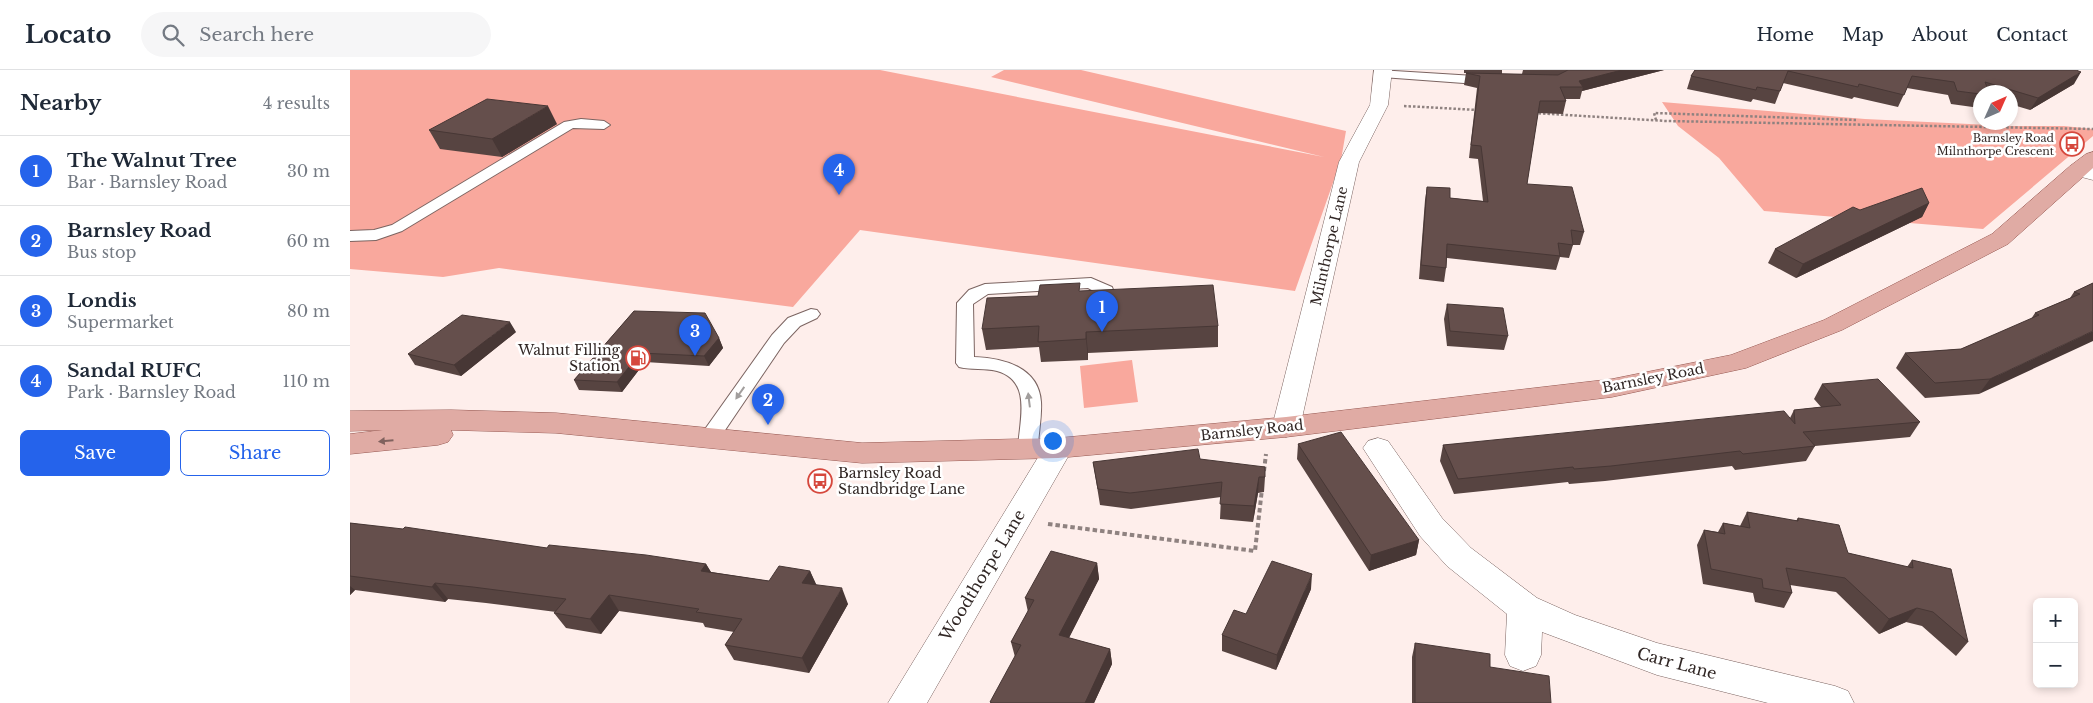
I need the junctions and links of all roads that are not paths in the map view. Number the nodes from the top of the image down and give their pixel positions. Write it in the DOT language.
graph roads {
  1 [pos="1383,72"];
  2 [pos="1500,81"];
  3 [pos="604,125"];
  4 [pos="2088,167"];
  5 [pos="350,236"];
  6 [pos="1108,297"];
  7 [pos="811,314"];
  8 [pos="350,421"];
  9 [pos="556,423"];
  10 [pos="1277,428"];
  11 [pos="710,437"];
  12 [pos="350,444"];
  13 [pos="1042,448"];
  14 [pos="1378,448"];
  15 [pos="1524,608"];
  16 [pos="1523,655"];
  17 [pos="907,703"];
  18 [pos="1835,703"];
  1 -- 2 [label="lane"];
  1 -- 10 [label="street, Milnthorpe Lane"];
  3 -- 5 [label="lane"];
  4 -- 10 [label="main road, Barnsley Road"];
  13 -- 6 [label="lane, one-way"];
  7 -- 11 [label="lane, one-way"];
  8 -- 9 [label="main road, Barnsley Road"];
  9 -- 11 [label="main road, Barnsley Road"];
  9 -- 12 [label="main road, one-way"];
  10 -- 13 [label="main road, Barnsley Road"];
  11 -- 13 [label="main road, Barnsley Road"];
  13 -- 17 [label="street, Woodthorpe Lane"];
  14 -- 15 [label="street, Carr Lane"];
  15 -- 16 [label="street"];
  15 -- 18 [label="street, Carr Lane"];
}
